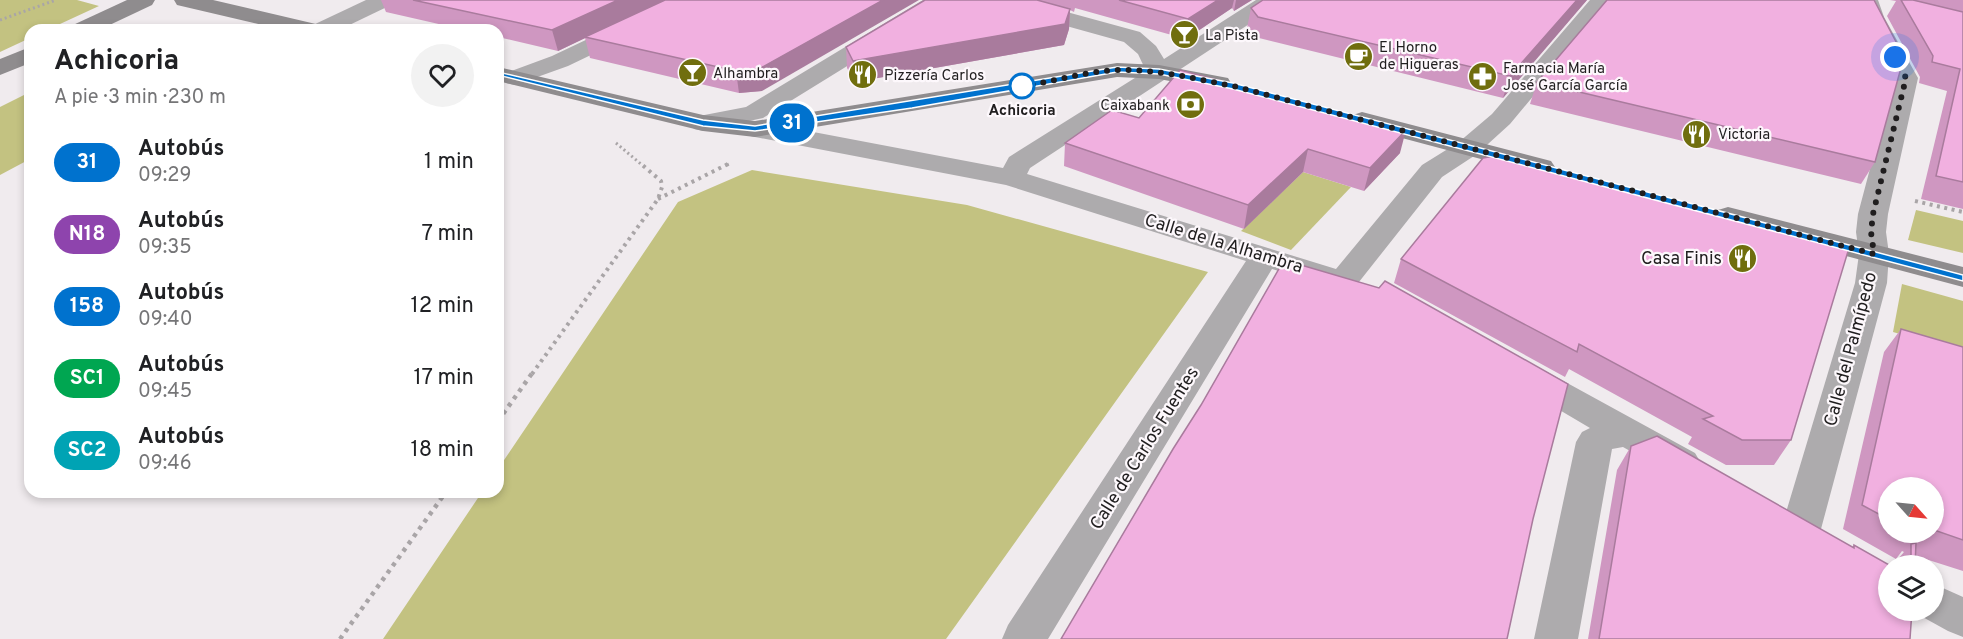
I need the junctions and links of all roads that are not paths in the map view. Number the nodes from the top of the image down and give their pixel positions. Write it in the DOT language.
graph roads {
  1 [pos="144,0"];
  2 [pos="185,0"];
  3 [pos="383,0"];
  4 [pos="687,0"];
  5 [pos="938,0"];
  6 [pos="999,0"];
  7 [pos="1270,0"];
  8 [pos="1602,0"];
  9 [pos="1870,3"];
  10 [pos="94,24"];
  11 [pos="287,24"];
  12 [pos="333,24"];
  13 [pos="24,57"];
  14 [pos="0,68"];
  15 [pos="1159,72"];
  16 [pos="506,76"];
  17 [pos="1239,88"];
  18 [pos="1338,114"];
  19 [pos="703,123"];
  20 [pos="755,129"];
  21 [pos="1468,147"];
  22 [pos="1570,175"];
  23 [pos="1011,178"];
  24 [pos="1705,210"];
  25 [pos="1874,254"];
  26 [pos="1264,257"];
  27 [pos="1963,277"];
  28 [pos="1505,363"];
  29 [pos="1628,433"];
  30 [pos="1709,478"];
  31 [pos="1770,512"];
  32 [pos="1801,529"];
  33 [pos="1830,545"];
  34 [pos="1944,608"];
  35 [pos="1963,618"];
  36 [pos="1024,639"];
  37 [pos="1556,639"];
  1 -- 10 [label="main road"];
  2 -- 11 [label="main road"];
  3 -- 12 [label="street"];
  4 -- 16 [label="street"];
  5 -- 19 [label="street"];
  6 -- 15 [label="street"];
  7 -- 15 [label="street"];
  8 -- 21 [label="street"];
  9 -- 25 [label="street, Calle del Palmípedo"];
  13 -- 14 [label="main road"];
  15 -- 17 [label="main road"];
  15 -- 20 [label="main road"];
  15 -- 23 [label="street"];
  16 -- 19 [label="main road, Calle de la Alhambra"];
  18 -- 21 [label="main road"];
  19 -- 20 [label="main road, Calle de la Alhambra"];
  20 -- 23 [label="street, Calle de la Alhambra"];
  21 -- 22 [label="main road"];
  21 -- 26 [label="street, Calle de la Alhambra"];
  23 -- 26 [label="street, Calle de la Alhambra"];
  24 -- 25 [label="main road"];
  25 -- 27 [label="main road"];
  25 -- 32 [label="street, Calle del Palmípedo"];
  26 -- 36 [label="street, Calle de Carlos Fuentes"];
  28 -- 29 [label="street"];
  29 -- 30 [label="street"];
  29 -- 37 [label="street"];
  31 -- 32 [label="street"];
  32 -- 33 [label="street"];
  34 -- 35 [label="street"];
}
